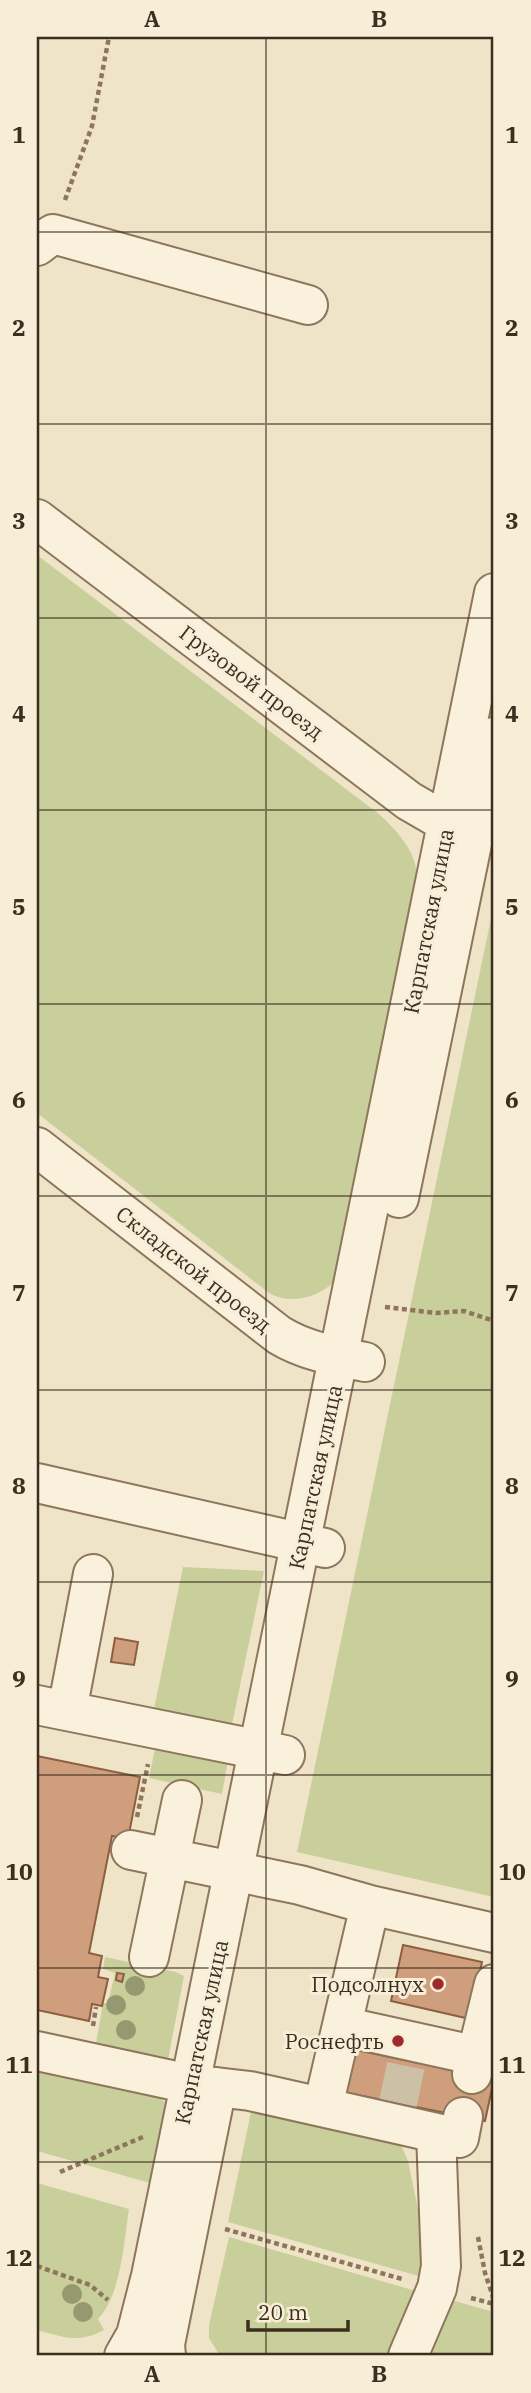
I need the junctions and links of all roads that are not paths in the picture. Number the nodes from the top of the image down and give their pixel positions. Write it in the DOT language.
graph roads {
  1 [pos="45,240"];
  2 [pos="308,305"];
  3 [pos="37,519"];
  4 [pos="494,593"];
  5 [pos="494,737"];
  6 [pos="461,826"];
  7 [pos="37,1147"];
  8 [pos="352,1360"];
  9 [pos="37,1483"];
  10 [pos="314,1546"];
  11 [pos="93,1574"];
  12 [pos="52,1708"];
  13 [pos="272,1753"];
  14 [pos="182,1800"];
  15 [pos="131,1850"];
  16 [pos="170,1858"];
  17 [pos="247,1874"];
  18 [pos="370,1906"];
  19 [pos="494,1933"];
  20 [pos="149,1957"];
  21 [pos="494,1984"];
  22 [pos="342,2026"];
  23 [pos="37,2051"];
  24 [pos="204,2086"];
  25 [pos="323,2107"];
  26 [pos="124,2356"];
  27 [pos="166,2356"];
  28 [pos="408,2356"];
  1 -- 2 [label="street"];
  3 -- 6 [label="street, Грузовой проезд"];
  4 -- 6 [label="street, Карпатская улица"];
  5 -- 6 [label="street, Карпатская улица"];
  6 -- 8 [label="street, Карпатская улица"];
  6 -- 8 [label="street, Карпатская улица"];
  7 -- 8 [label="street, Складской проезд"];
  8 -- 10 [label="street, Карпатская улица"];
  9 -- 10 [label="street"];
  10 -- 13 [label="street, Карпатская улица"];
  11 -- 12 [label="street"];
  12 -- 13 [label="street"];
  13 -- 17 [label="street, Карпатская улица"];
  14 -- 16 [label="street"];
  15 -- 16 [label="street"];
  16 -- 17 [label="street"];
  16 -- 20 [label="street"];
  17 -- 18 [label="street"];
  17 -- 24 [label="street, Карпатская улица"];
  18 -- 19 [label="street"];
  18 -- 22 [label="street"];
  21 -- 22 [label="street"];
  22 -- 25 [label="street"];
  23 -- 24 [label="street"];
  24 -- 25 [label="street"];
  24 -- 26 [label="street, Карпатская улица"];
  24 -- 27 [label="street, Карпатская улица"];
  25 -- 28 [label="street"];
}
